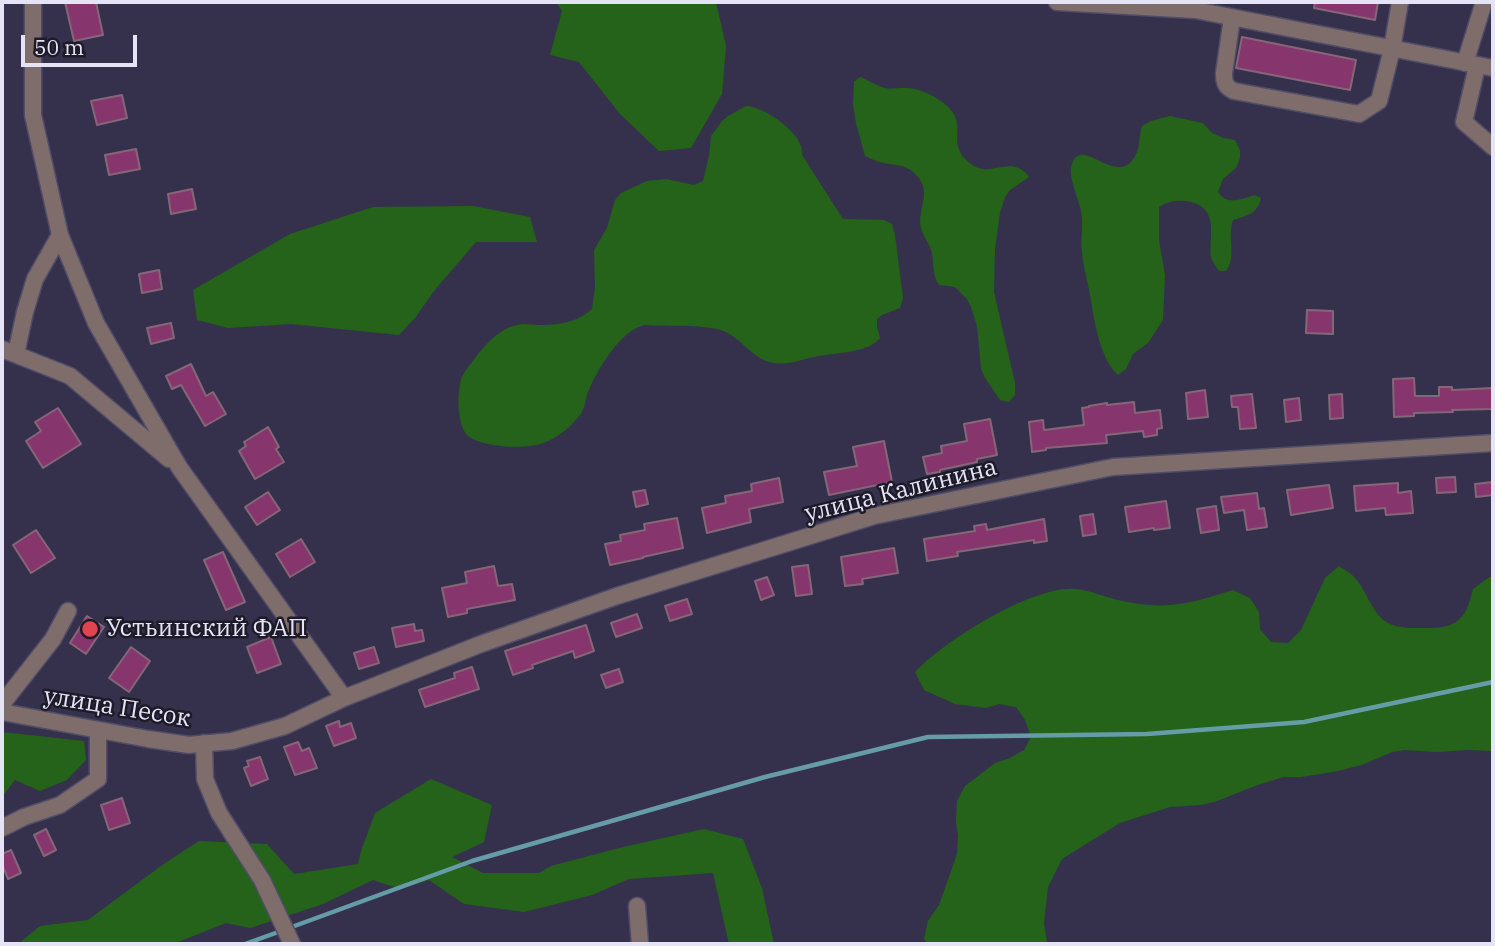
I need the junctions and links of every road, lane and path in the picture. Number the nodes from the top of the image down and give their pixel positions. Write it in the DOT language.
graph roads {
  1 [pos="33,2"];
  2 [pos="1057,2"];
  3 [pos="1400,2"];
  4 [pos="1484,2"];
  5 [pos="1232,18"];
  6 [pos="1392,49"];
  7 [pos="1471,64"];
  8 [pos="1493,68"];
  9 [pos="1493,146"];
  10 [pos="60,235"];
  11 [pos="9,352"];
  12 [pos="1493,443"];
  13 [pos="179,467"];
  14 [pos="68,611"];
  15 [pos="344,698"];
  16 [pos="2,704"];
  17 [pos="2,712"];
  18 [pos="98,731"];
  19 [pos="205,744"];
  20 [pos="2,828"];
  21 [pos="637,906"];
  22 [pos="292,944"];
  23 [pos="640,944"];
  1 -- 10 [label="street"];
  2 -- 5 [label="street"];
  3 -- 6 [label="street"];
  4 -- 7 [label="street"];
  5 -- 6 [label="street"];
  5 -- 6 [label="street"];
  6 -- 7 [label="street"];
  7 -- 8 [label="street"];
  7 -- 9 [label="street"];
  10 -- 11 [label="street"];
  10 -- 13 [label="street"];
  11 -- 13 [label="street"];
  12 -- 15 [label="street, улица Калинина"];
  13 -- 15 [label="street"];
  14 -- 16 [label="street"];
  15 -- 19 [label="street, улица Песок"];
  17 -- 18 [label="street, улица Песок"];
  18 -- 19 [label="street, улица Песок"];
  18 -- 20 [label="street"];
  19 -- 22 [label="street"];
  21 -- 23 [label="street"];
}
